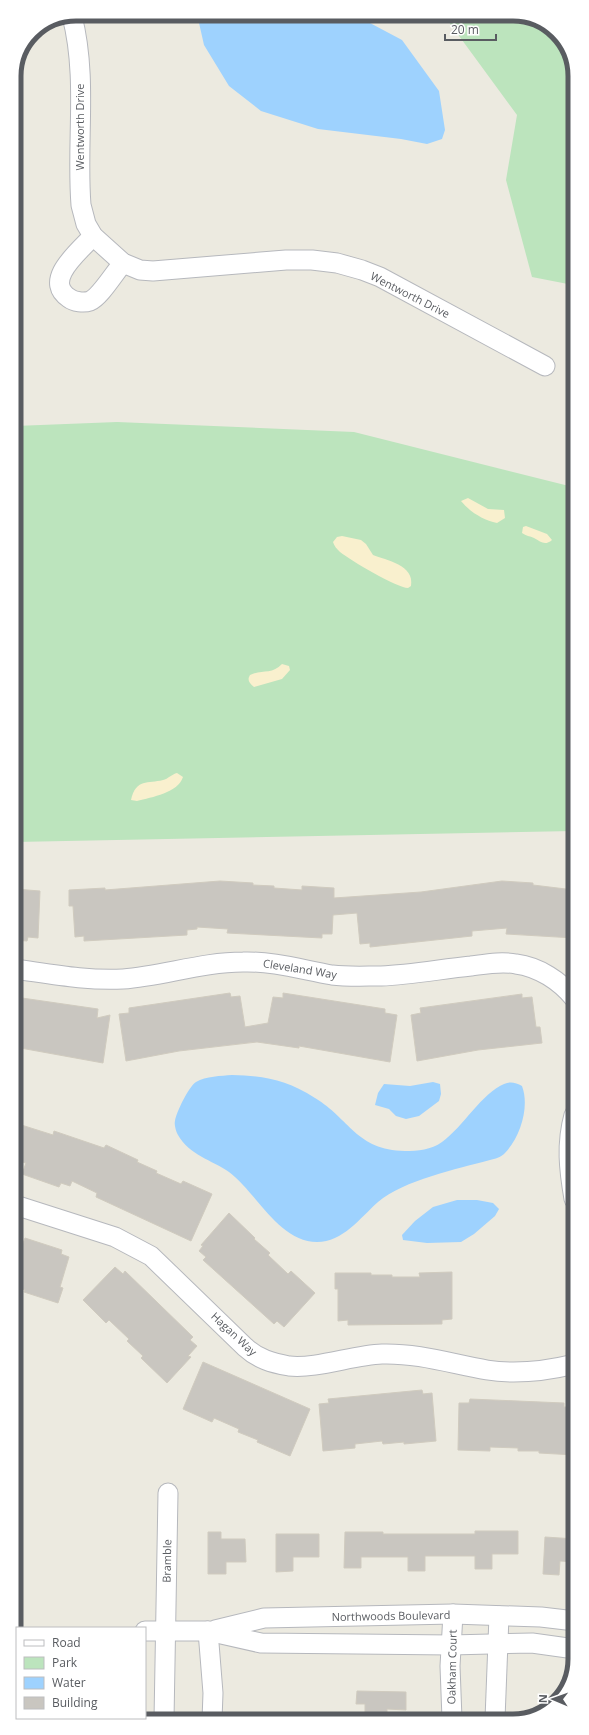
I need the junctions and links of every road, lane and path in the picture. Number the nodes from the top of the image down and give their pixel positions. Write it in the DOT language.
graph roads {
  1 [pos="73,21"];
  2 [pos="93,236"];
  3 [pos="122,263"];
  4 [pos="545,366"];
  5 [pos="21,970"];
  6 [pos="568,990"];
  7 [pos="21,1207"];
  8 [pos="566,1366"];
  9 [pos="168,1493"];
  10 [pos="453,1614"];
  11 [pos="499,1616"];
  12 [pos="568,1620"];
  13 [pos="146,1630"];
  14 [pos="165,1630"];
  15 [pos="208,1631"];
  16 [pos="497,1643"];
  17 [pos="451,1645"];
  18 [pos="568,1648"];
  19 [pos="164,1714"];
  20 [pos="212,1714"];
  21 [pos="452,1714"];
  22 [pos="495,1714"];
  1 -- 2 [label="street, Wentworth Drive"];
  2 -- 3 [label="street, Wentworth Drive"];
  2 -- 3 [label="street"];
  3 -- 4 [label="street, Wentworth Drive"];
  5 -- 6 [label="street, Cleveland Way"];
  7 -- 8 [label="street, Hagan Way"];
  9 -- 14 [label="street, Bramble"];
  10 -- 11 [label="street, Northwoods Boulevard"];
  10 -- 15 [label="street, Northwoods Boulevard"];
  10 -- 17 [label="street, Oakham Court"];
  11 -- 12 [label="street, Northwoods Boulevard"];
  11 -- 16 [label="street"];
  13 -- 14 [label="street, Northwoods Boulevard"];
  14 -- 15 [label="street, Northwoods Boulevard"];
  14 -- 19 [label="street, Bramble"];
  15 -- 17 [label="street, Northwoods Boulevard"];
  15 -- 20 [label="street"];
  16 -- 17 [label="street, Northwoods Boulevard"];
  16 -- 18 [label="street, Northwoods Boulevard"];
  16 -- 22 [label="street"];
  17 -- 21 [label="street, Oakham Court"];
}
